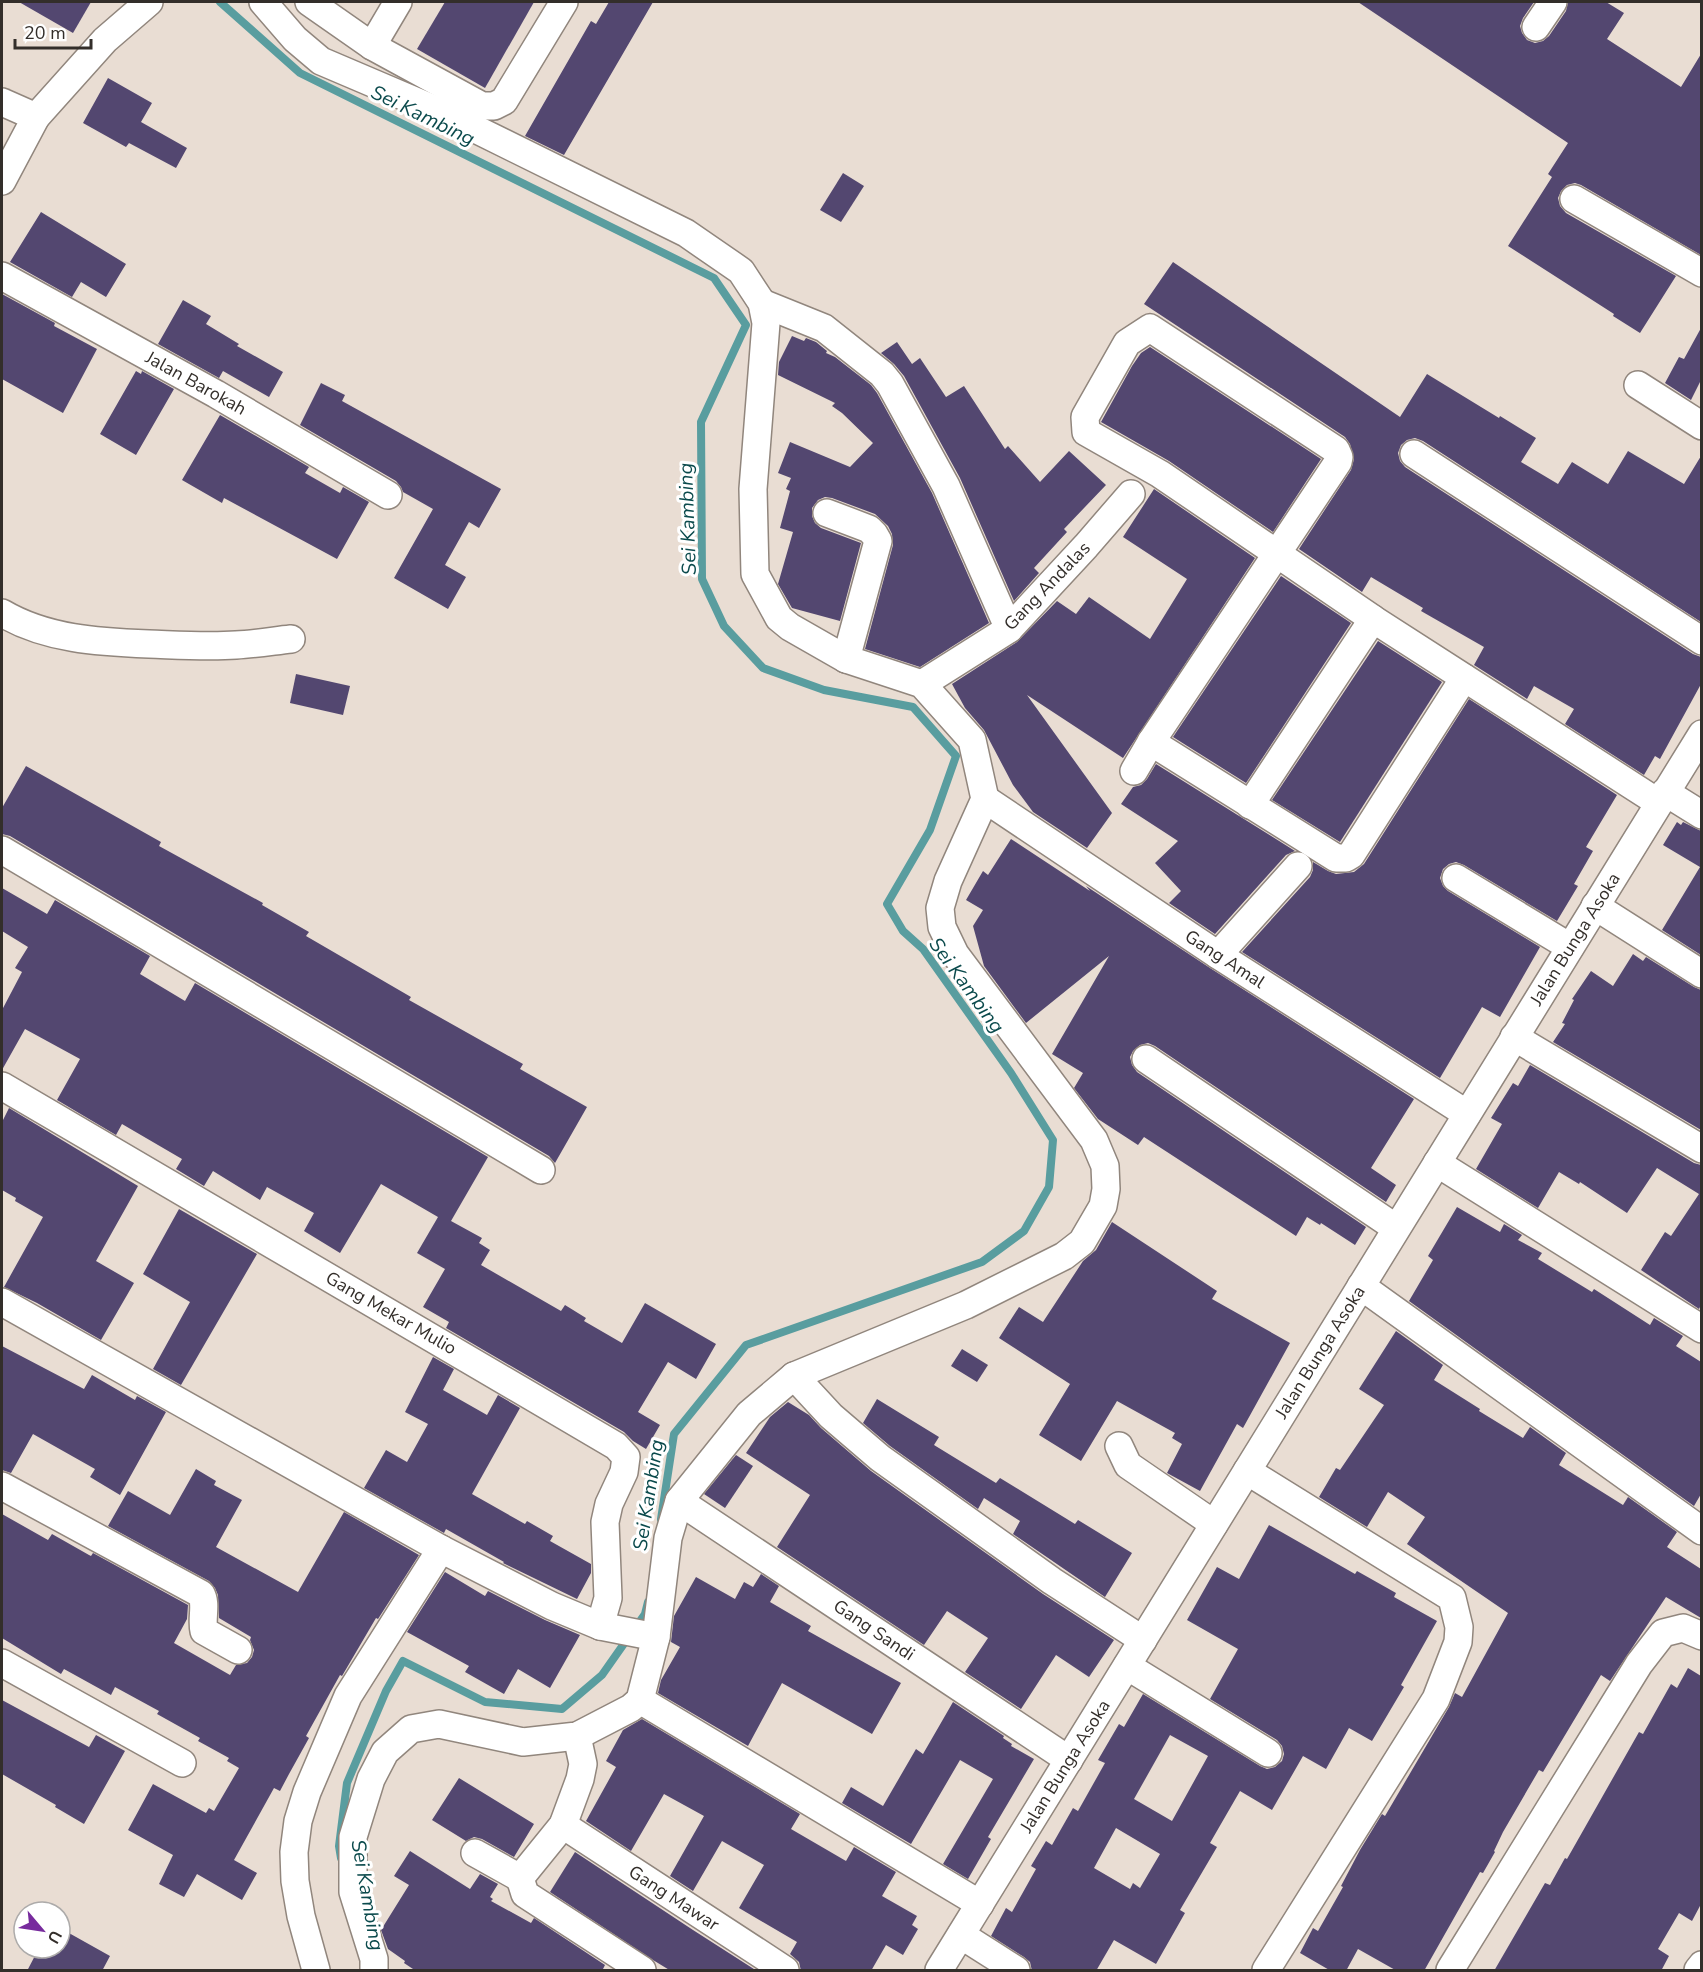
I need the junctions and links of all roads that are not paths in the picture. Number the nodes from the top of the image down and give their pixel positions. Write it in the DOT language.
graph roads {
  1 [pos="147,2"];
  2 [pos="262,2"];
  3 [pos="309,2"];
  4 [pos="398,2"];
  5 [pos="564,2"];
  6 [pos="1553,2"];
  7 [pos="1536,27"];
  8 [pos="372,46"];
  9 [pos="2,102"];
  10 [pos="36,117"];
  11 [pos="2,181"];
  12 [pos="1574,199"];
  13 [pos="1701,273"];
  14 [pos="2,276"];
  15 [pos="762,303"];
  16 [pos="1638,385"];
  17 [pos="1701,426"];
  18 [pos="1414,454"];
  19 [pos="1131,494"];
  20 [pos="388,495"];
  21 [pos="827,513"];
  22 [pos="1276,554"];
  23 [pos="2,613"];
  24 [pos="1373,619"];
  25 [pos="1010,628"];
  26 [pos="291,639"];
  27 [pos="1701,641"];
  28 [pos="846,659"];
  29 [pos="1464,678"];
  30 [pos="922,684"];
  31 [pos="1701,734"];
  32 [pos="1151,742"];
  33 [pos="1134,771"];
  34 [pos="1662,798"];
  35 [pos="985,799"];
  36 [pos="1250,805"];
  37 [pos="1701,815"];
  38 [pos="2,850"];
  39 [pos="1298,866"];
  40 [pos="1456,878"];
  41 [pos="1595,906"];
  42 [pos="1570,947"];
  43 [pos="1218,955"];
  44 [pos="1701,974"];
  45 [pos="1514,1037"];
  46 [pos="1146,1059"];
  47 [pos="2,1086"];
  48 [pos="1467,1114"];
  49 [pos="1701,1149"];
  50 [pos="1437,1163"];
  51 [pos="541,1170"];
  52 [pos="1396,1228"];
  53 [pos="1361,1286"];
  54 [pos="2,1302"];
  55 [pos="1701,1329"];
  56 [pos="795,1376"];
  57 [pos="1119,1446"];
  58 [pos="1247,1471"];
  59 [pos="2,1486"];
  60 [pos="679,1501"];
  61 [pos="1214,1524"];
  62 [pos="1701,1531"];
  63 [pos="441,1549"];
  64 [pos="605,1627"];
  65 [pos="649,1636"];
  66 [pos="1701,1636"];
  67 [pos="1143,1640"];
  68 [pos="238,1650"];
  69 [pos="2,1663"];
  70 [pos="1127,1666"];
  71 [pos="640,1700"];
  72 [pos="577,1736"];
  73 [pos="1268,1753"];
  74 [pos="1069,1760"];
  75 [pos="182,1763"];
  76 [pos="562,1825"];
  77 [pos="475,1853"];
  78 [pos="520,1878"];
  79 [pos="980,1904"];
  80 [pos="961,1935"];
  81 [pos="1701,1965"];
  82 [pos="380,1967"];
  83 [pos="316,1971"];
  84 [pos="642,1971"];
  85 [pos="785,1971"];
  86 [pos="939,1971"];
  87 [pos="1016,1971"];
  88 [pos="1266,1971"];
  89 [pos="1450,1971"];
  90 [pos="1698,1971"];
  1 -- 10 [label="street"];
  2 -- 15 [label="street"];
  3 -- 8 [label="street"];
  4 -- 8 [label="street"];
  5 -- 8 [label="street"];
  6 -- 7 [label="street"];
  9 -- 10 [label="street"];
  10 -- 11 [label="street"];
  12 -- 13 [label="street"];
  14 -- 20 [label="street, Jalan Barokah"];
  15 -- 25 [label="street"];
  15 -- 28 [label="street"];
  16 -- 17 [label="street"];
  18 -- 27 [label="street"];
  19 -- 25 [label="street, Gang Andalas"];
  21 -- 28 [label="street"];
  22 -- 22 [label="street"];
  22 -- 24 [label="street"];
  22 -- 32 [label="street"];
  23 -- 26 [label="street"];
  24 -- 29 [label="street"];
  24 -- 36 [label="street"];
  25 -- 30 [label="street, Gang Andalas"];
  28 -- 30 [label="street"];
  29 -- 34 [label="street"];
  29 -- 36 [label="street"];
  30 -- 35 [label="street"];
  31 -- 34 [label="street, Jalan Bunga Asoka"];
  32 -- 33 [label="street"];
  32 -- 36 [label="street"];
  34 -- 37 [label="street"];
  34 -- 41 [label="street, Jalan Bunga Asoka"];
  35 -- 43 [label="street, Gang Amal"];
  35 -- 56 [label="street"];
  38 -- 51 [label="street"];
  39 -- 43 [label="street"];
  40 -- 42 [label="street"];
  41 -- 42 [label="street, Jalan Bunga Asoka"];
  41 -- 44 [label="street"];
  42 -- 45 [label="street, Jalan Bunga Asoka"];
  43 -- 48 [label="street, Gang Amal"];
  45 -- 48 [label="street, Jalan Bunga Asoka"];
  45 -- 49 [label="street"];
  46 -- 52 [label="street"];
  47 -- 64 [label="street, Gang Mekar Mulio"];
  48 -- 50 [label="street, Jalan Bunga Asoka"];
  50 -- 52 [label="street, Jalan Bunga Asoka"];
  50 -- 55 [label="street"];
  52 -- 53 [label="street, Jalan Bunga Asoka"];
  53 -- 58 [label="street, Jalan Bunga Asoka"];
  53 -- 62 [label="street"];
  54 -- 63 [label="street"];
  56 -- 60 [label="street"];
  56 -- 67 [label="street"];
  57 -- 61 [label="street"];
  58 -- 61 [label="street, Jalan Bunga Asoka"];
  58 -- 88 [label="street"];
  59 -- 68 [label="street"];
  60 -- 65 [label="street"];
  60 -- 74 [label="street, Gang Sandi"];
  61 -- 67 [label="street, Jalan Bunga Asoka"];
  63 -- 64 [label="street"];
  63 -- 83 [label="street"];
  64 -- 65 [label="street"];
  65 -- 71 [label="street"];
  66 -- 89 [label="street"];
  67 -- 70 [label="street, Jalan Bunga Asoka"];
  69 -- 75 [label="street"];
  70 -- 73 [label="street"];
  70 -- 74 [label="street, Jalan Bunga Asoka"];
  71 -- 72 [label="street"];
  71 -- 79 [label="street"];
  72 -- 76 [label="street"];
  72 -- 82 [label="street"];
  74 -- 79 [label="street, Jalan Bunga Asoka"];
  76 -- 78 [label="street"];
  76 -- 85 [label="street, Gang Mawar"];
  77 -- 78 [label="street"];
  78 -- 84 [label="street"];
  79 -- 80 [label="street, Jalan Bunga Asoka"];
  80 -- 86 [label="street, Jalan Bunga Asoka"];
  80 -- 87 [label="street"];
  81 -- 90 [label="street"];
}
